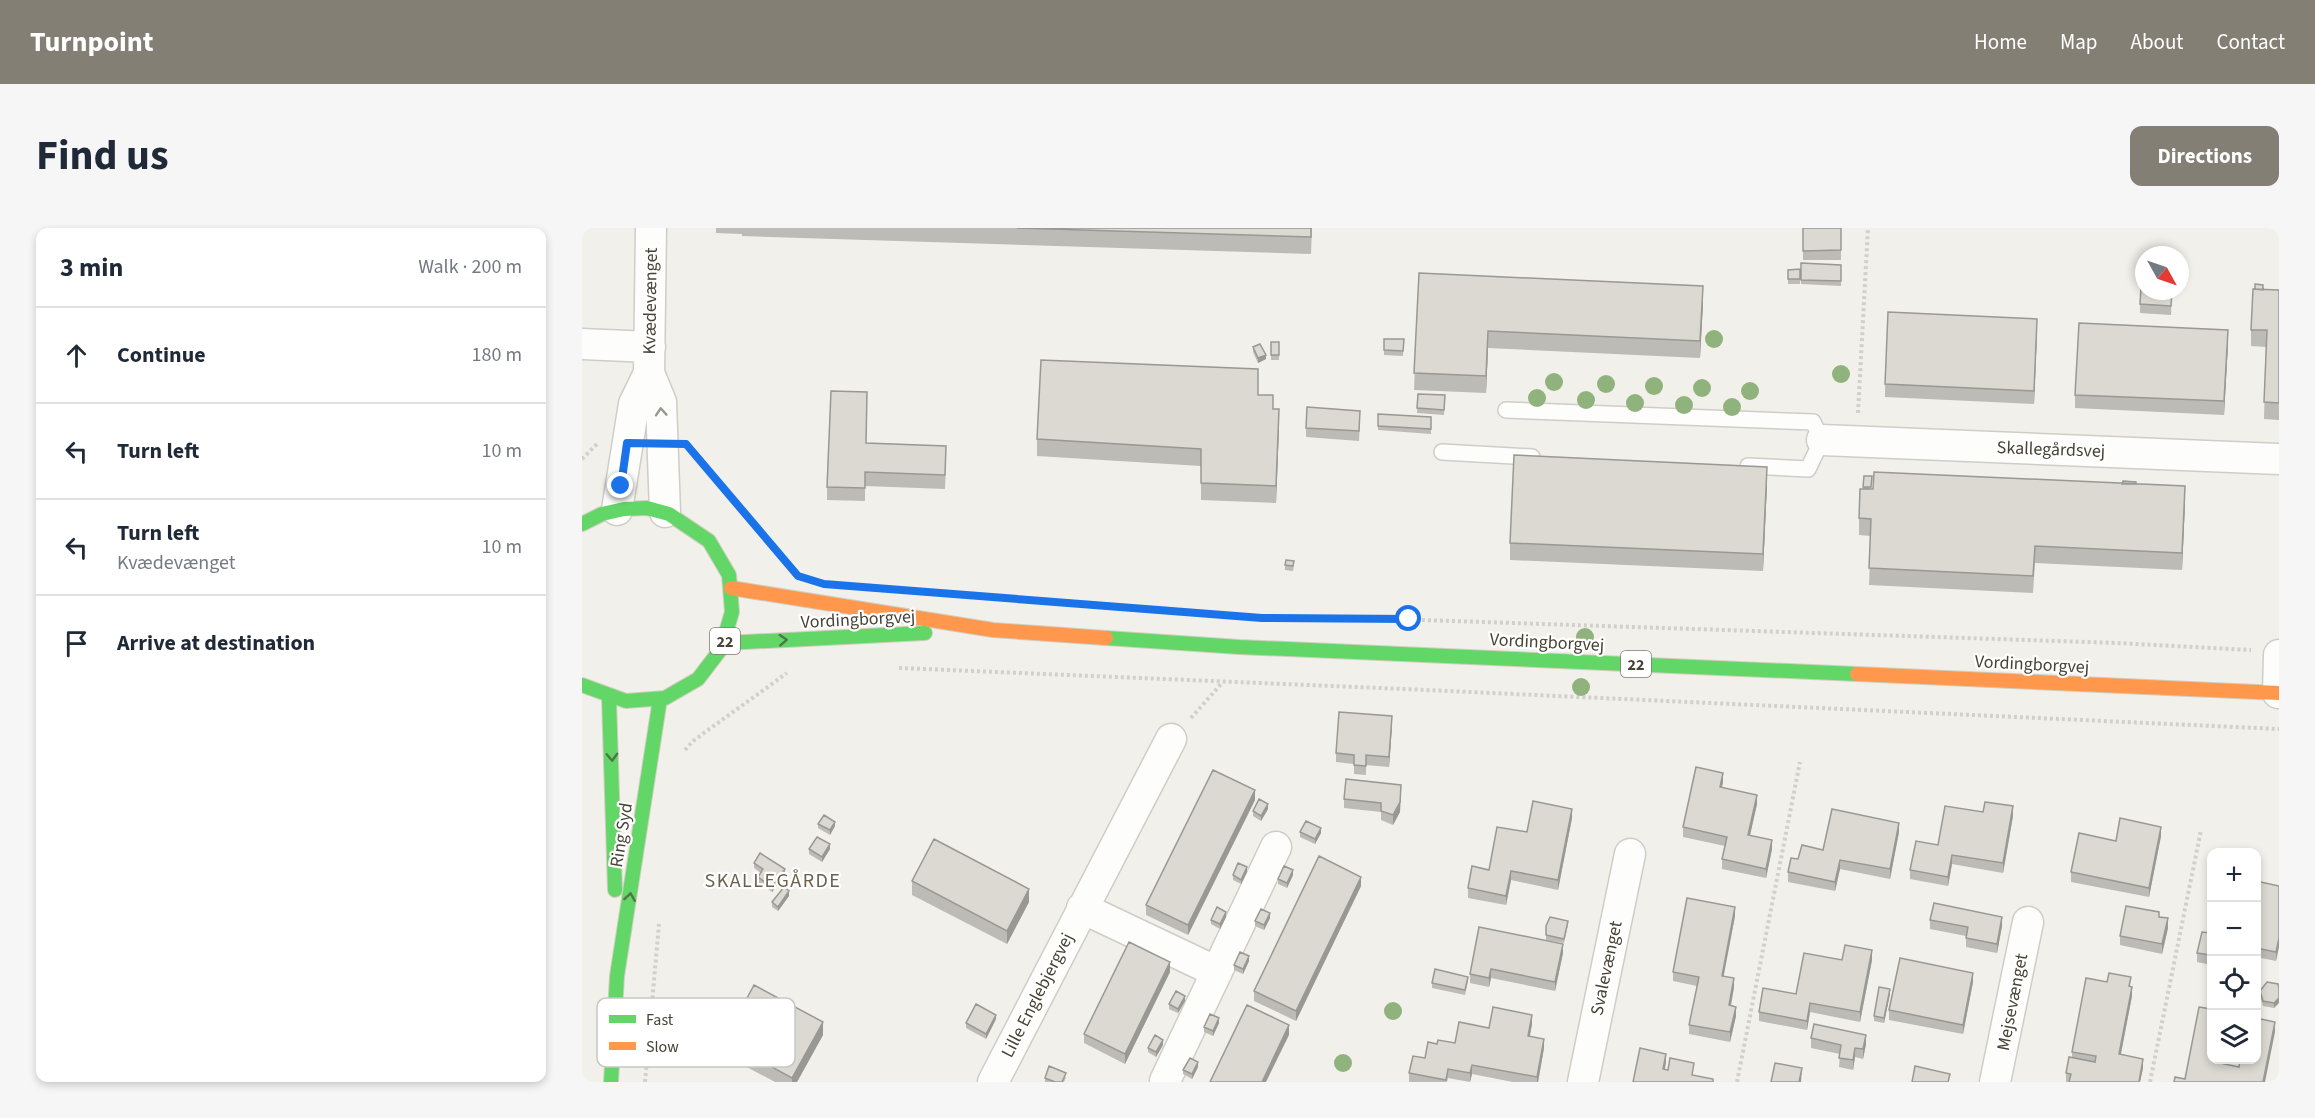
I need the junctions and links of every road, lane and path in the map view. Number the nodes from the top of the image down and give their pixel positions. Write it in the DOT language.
graph roads {
  1 [pos="651,228"];
  2 [pos="1868,228"];
  3 [pos="582,344"];
  4 [pos="650,360"];
  5 [pos="1506,410"];
  6 [pos="1822,440"];
  7 [pos="1856,441"];
  8 [pos="627,443"];
  9 [pos="663,443"];
  10 [pos="1442,453"];
  11 [pos="1548,457"];
  12 [pos="582,459"];
  13 [pos="2279,459"];
  14 [pos="1737,466"];
  15 [pos="617,510"];
  16 [pos="665,512"];
  17 [pos="582,524"];
  18 [pos="790,567"];
  19 [pos="731,588"];
  20 [pos="1352,618"];
  21 [pos="993,630"];
  22 [pos="725,643"];
  23 [pos="2267,653"];
  24 [pos="888,668"];
  25 [pos="1222,683"];
  26 [pos="582,686"];
  27 [pos="2278,693"];
  28 [pos="609,699"];
  29 [pos="660,699"];
  30 [pos="2279,729"];
  31 [pos="1171,739"];
  32 [pos="1800,762"];
  33 [pos="2201,830"];
  34 [pos="1276,848"];
  35 [pos="1630,854"];
  36 [pos="1082,908"];
  37 [pos="2028,922"];
  38 [pos="1217,972"];
  39 [pos="618,976"];
  40 [pos="616,998"];
  41 [pos="611,1067"];
  42 [pos="1165,1081"];
  43 [pos="610,1082"];
  44 [pos="993,1082"];
  45 [pos="1583,1082"];
  46 [pos="1737,1082"];
  47 [pos="1995,1082"];
  48 [pos="2150,1082"];
  1 -- 4 [label="street, Kvædevænget"];
  2 -- 7 [label="path"];
  3 -- 4 [label="street"];
  4 -- 8 [label="street, Kvædevænget"];
  9 -- 4 [label="street, Kvædevænget, one-way"];
  5 -- 6 [label="lane"];
  6 -- 7 [label="street, Skallegårdsvej"];
  6 -- 14 [label="lane"];
  7 -- 13 [label="street, Skallegårdsvej"];
  8 -- 12 [label="path"];
  8 -- 15 [label="street, Kvædevænget"];
  9 -- 16 [label="street, Kvædevænget"];
  9 -- 18 [label="path"];
  10 -- 11 [label="lane"];
  15 -- 16 [label="main road, 22"];
  15 -- 17 [label="main road, 22"];
  16 -- 19 [label="main road, 22"];
  19 -- 21 [label="main road, Vordingborgvej / 22"];
  19 -- 22 [label="main road, 22"];
  20 -- 23 [label="path"];
  22 -- 21 [label="main road, Vordingborgvej / 22, one-way"];
  21 -- 27 [label="main road, Vordingborgvej / 22"];
  22 -- 29 [label="main road, 22"];
  23 -- 27 [label="street"];
  24 -- 25 [label="path"];
  25 -- 30 [label="path"];
  25 -- 31 [label="path"];
  26 -- 28 [label="main road, 22"];
  28 -- 29 [label="main road, 22"];
  28 -- 39 [label="main road, Ring Syd, one-way"];
  39 -- 29 [label="main road, Ring Syd, one-way"];
  31 -- 36 [label="street, Lille Englebjergvej"];
  32 -- 46 [label="path"];
  33 -- 48 [label="path"];
  34 -- 38 [label="street"];
  35 -- 45 [label="street, Svalevænget"];
  36 -- 38 [label="street"];
  36 -- 44 [label="street, Lille Englebjergvej"];
  37 -- 47 [label="street, Mejsevænget"];
  38 -- 42 [label="street"];
  39 -- 40 [label="main road, Ring Syd"];
  41 -- 43 [label="main road, Ring Syd"];
}
